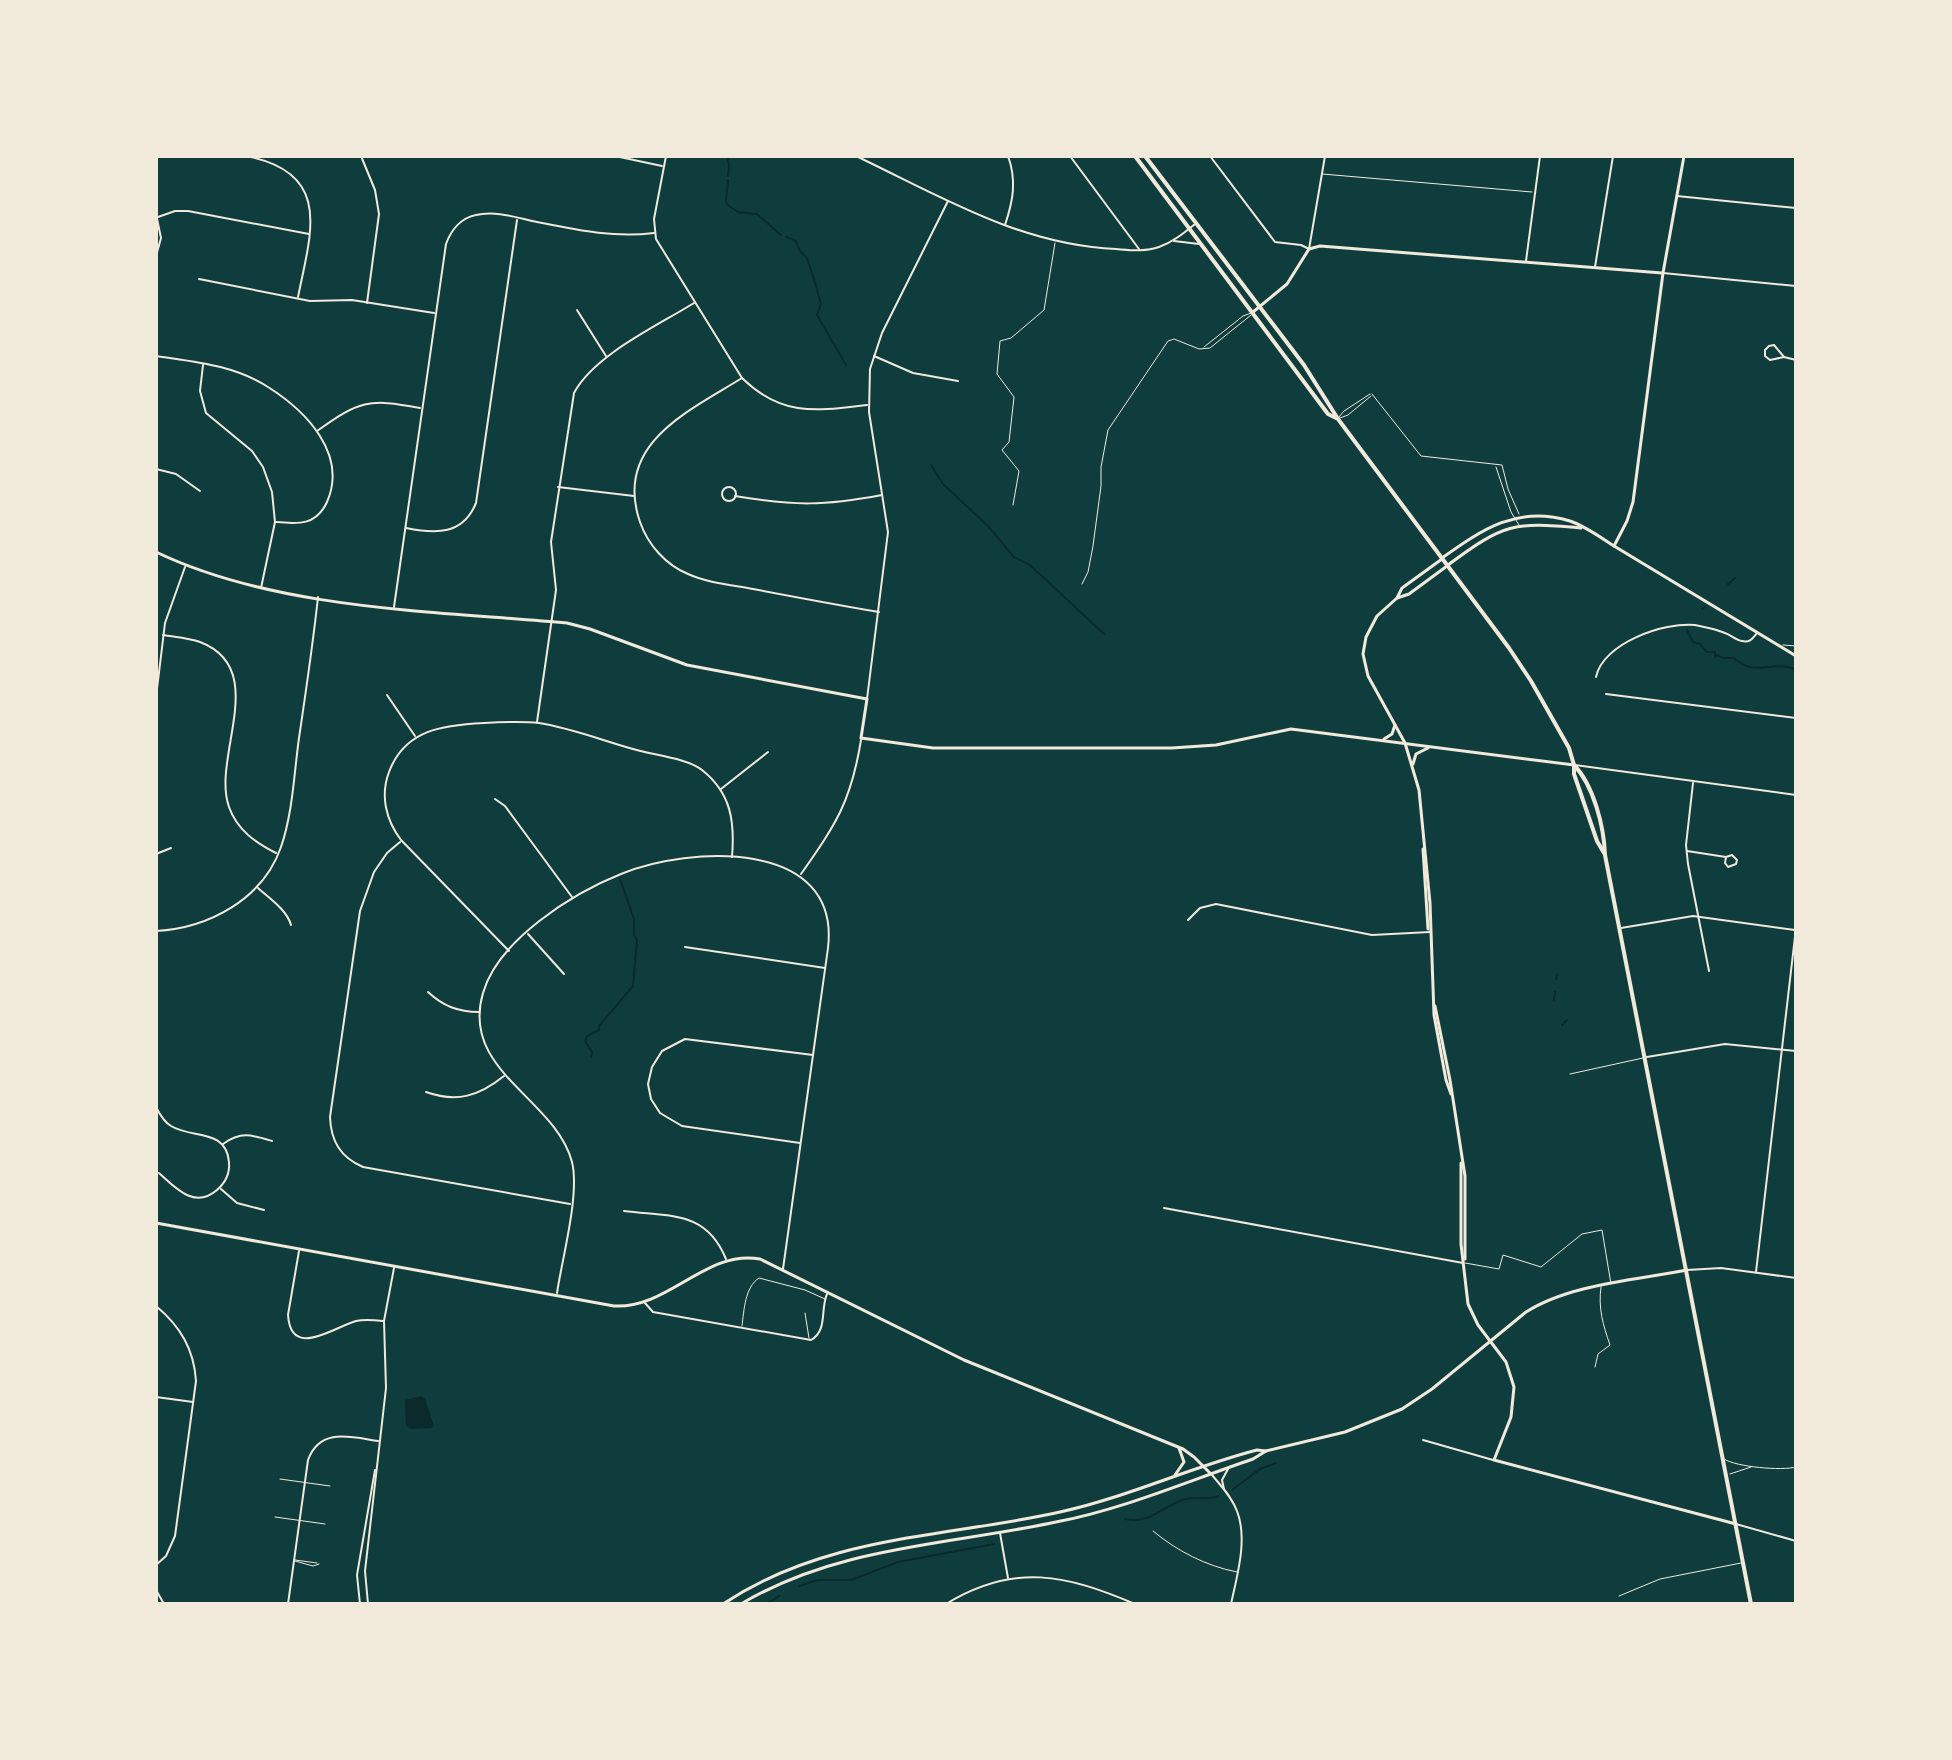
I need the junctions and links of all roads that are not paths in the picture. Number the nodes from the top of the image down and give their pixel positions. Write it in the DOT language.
graph roads {
  1 [pos="246,156"];
  2 [pos="361,156"];
  3 [pos="615,156"];
  4 [pos="666,156"];
  5 [pos="856,156"];
  6 [pos="872,156"];
  7 [pos="1008,156"];
  8 [pos="1070,156"];
  9 [pos="1145,156"];
  10 [pos="1210,156"];
  11 [pos="1325,156"];
  12 [pos="1540,156"];
  13 [pos="1613,156"];
  14 [pos="1684,156"];
  15 [pos="1137,157"];
  16 [pos="869,162"];
  17 [pos="664,166"];
  18 [pos="1322,174"];
  19 [pos="1535,192"];
  20 [pos="1676,196"];
  21 [pos="948,201"];
  22 [pos="1796,208"];
  23 [pos="157,215"];
  24 [pos="518,218"];
  25 [pos="1196,223"];
  26 [pos="1004,226"];
  27 [pos="1189,229"];
  28 [pos="654,233"];
  29 [pos="311,234"];
  30 [pos="1056,241"];
  31 [pos="1173,241"];
  32 [pos="1202,245"];
  33 [pos="1309,249"];
  34 [pos="1140,250"];
  35 [pos="156,256"];
  36 [pos="1526,262"];
  37 [pos="1594,268"];
  38 [pos="1663,273"];
  39 [pos="199,279"];
  40 [pos="1796,286"];
  41 [pos="298,298"];
  42 [pos="367,303"];
  43 [pos="694,303"];
  44 [pos="1260,307"];
  45 [pos="577,310"];
  46 [pos="1253,312"];
  47 [pos="435,313"];
  48 [pos="1203,349"];
  49 [pos="156,356"];
  50 [pos="873,356"];
  51 [pos="607,357"];
  52 [pos="1784,357"];
  53 [pos="1796,360"];
  54 [pos="203,364"];
  55 [pos="742,378"];
  56 [pos="958,381"];
  57 [pos="1372,394"];
  58 [pos="868,405"];
  59 [pos="421,408"];
  60 [pos="1338,419"];
  61 [pos="317,431"];
  62 [pos="1495,465"];
  63 [pos="156,469"];
  64 [pos="558,487"];
  65 [pos="200,491"];
  66 [pos="884,495"];
  67 [pos="735,496"];
  68 [pos="636,497"];
  69 [pos="1013,505"];
  70 [pos="1520,517"];
  71 [pos="1514,518"];
  72 [pos="275,522"];
  73 [pos="1519,525"];
  74 [pos="404,528"];
  75 [pos="1585,528"];
  76 [pos="1614,546"];
  77 [pos="156,552"];
  78 [pos="1442,558"];
  79 [pos="1448,565"];
  80 [pos="186,566"];
  81 [pos="1082,584"];
  82 [pos="261,588"];
  83 [pos="318,597"];
  84 [pos="1397,598"];
  85 [pos="394,608"];
  86 [pos="879,613"];
  87 [pos="551,621"];
  88 [pos="1758,632"];
  89 [pos="163,635"];
  90 [pos="1781,646"];
  91 [pos="1796,646"];
  92 [pos="1796,656"];
  93 [pos="1596,677"];
  94 [pos="1606,694"];
  95 [pos="387,695"];
  96 [pos="156,697"];
  97 [pos="867,699"];
  98 [pos="1796,718"];
  99 [pos="1394,721"];
  100 [pos="536,723"];
  101 [pos="416,737"];
  102 [pos="861,738"];
  103 [pos="1382,740"];
  104 [pos="1405,743"];
  105 [pos="1434,747"];
  106 [pos="768,752"];
  107 [pos="1574,765"];
  108 [pos="1413,768"];
  109 [pos="1693,782"];
  110 [pos="720,790"];
  111 [pos="1796,795"];
  112 [pos="495,799"];
  113 [pos="401,840"];
  114 [pos="171,848"];
  115 [pos="1687,851"];
  116 [pos="156,854"];
  117 [pos="278,854"];
  118 [pos="1726,857"];
  119 [pos="732,858"];
  120 [pos="800,875"];
  121 [pos="257,887"];
  122 [pos="572,898"];
  123 [pos="1698,917"];
  124 [pos="1188,920"];
  125 [pos="291,925"];
  126 [pos="1621,928"];
  127 [pos="1796,929"];
  128 [pos="156,931"];
  129 [pos="1430,932"];
  130 [pos="527,933"];
  131 [pos="685,947"];
  132 [pos="509,951"];
  133 [pos="826,968"];
  134 [pos="1709,971"];
  135 [pos="564,974"];
  136 [pos="428,992"];
  137 [pos="480,1012"];
  138 [pos="1782,1049"];
  139 [pos="1796,1051"];
  140 [pos="813,1055"];
  141 [pos="1646,1058"];
  142 [pos="1570,1074"];
  143 [pos="504,1075"];
  144 [pos="426,1092"];
  145 [pos="156,1107"];
  146 [pos="272,1141"];
  147 [pos="801,1144"];
  148 [pos="222,1145"];
  149 [pos="159,1173"];
  150 [pos="220,1188"];
  151 [pos="572,1204"];
  152 [pos="1164,1208"];
  153 [pos="264,1210"];
  154 [pos="624,1211"];
  155 [pos="156,1223"];
  156 [pos="299,1250"];
  157 [pos="726,1260"];
  158 [pos="1464,1263"];
  159 [pos="394,1268"];
  160 [pos="783,1269"];
  161 [pos="1687,1270"];
  162 [pos="1756,1272"];
  163 [pos="1796,1278"];
  164 [pos="1611,1284"];
  165 [pos="1601,1287"];
  166 [pos="828,1293"];
  167 [pos="556,1296"];
  168 [pos="825,1299"];
  169 [pos="645,1303"];
  170 [pos="156,1306"];
  171 [pos="805,1313"];
  172 [pos="384,1321"];
  173 [pos="742,1328"];
  174 [pos="809,1340"];
  175 [pos="1491,1341"];
  176 [pos="1595,1367"];
  177 [pos="156,1397"];
  178 [pos="194,1402"];
  179 [pos="1423,1440"];
  180 [pos="379,1441"];
  181 [pos="1176,1446"];
  182 [pos="1266,1451"];
  183 [pos="1723,1457"];
  184 [pos="1494,1460"];
  185 [pos="376,1465"];
  186 [pos="1203,1465"];
  187 [pos="1230,1467"];
  188 [pos="1754,1467"];
  189 [pos="1796,1467"];
  190 [pos="1210,1473"];
  191 [pos="1175,1475"];
  192 [pos="1726,1475"];
  193 [pos="280,1479"];
  194 [pos="305,1483"];
  195 [pos="330,1486"];
  196 [pos="1224,1490"];
  197 [pos="275,1517"];
  198 [pos="300,1521"];
  199 [pos="325,1524"];
  200 [pos="1736,1524"];
  201 [pos="1153,1531"];
  202 [pos="1000,1532"];
  203 [pos="1796,1541"];
  204 [pos="294,1561"];
  205 [pos="1743,1563"];
  206 [pos="156,1565"];
  207 [pos="1237,1572"];
  208 [pos="1009,1580"];
  209 [pos="156,1590"];
  210 [pos="1619,1596"];
  211 [pos="164,1604"];
  212 [pos="288,1604"];
  213 [pos="360,1604"];
  214 [pos="368,1604"];
  215 [pos="723,1604"];
  216 [pos="741,1604"];
  217 [pos="946,1604"];
  218 [pos="1135,1604"];
  219 [pos="1231,1604"];
  220 [pos="1751,1604"];
  1 -- 29 [label="street"];
  2 -- 42 [label="street"];
  3 -- 17 [label="street"];
  4 -- 17 [label="street"];
  5 -- 16 [label="street"];
  6 -- 16 [label="street"];
  7 -- 26 [label="street"];
  8 -- 34 [label="street"];
  9 -- 25 [label="main road"];
  10 -- 33 [label="street"];
  11 -- 18 [label="street"];
  12 -- 19 [label="street"];
  13 -- 37 [label="street"];
  14 -- 20 [label="street"];
  15 -- 27 [label="main road"];
  16 -- 21 [label="street"];
  17 -- 28 [label="street"];
  18 -- 19 [label="lane"];
  18 -- 33 [label="street"];
  19 -- 36 [label="street"];
  20 -- 22 [label="street"];
  20 -- 38 [label="street"];
  21 -- 26 [label="street"];
  21 -- 50 [label="street"];
  23 -- 29 [label="street"];
  23 -- 35 [label="street"];
  24 -- 28 [label="street"];
  24 -- 47 [label="street"];
  24 -- 74 [label="street"];
  25 -- 27 [label="street"];
  25 -- 44 [label="main road"];
  26 -- 30 [label="street"];
  27 -- 31 [label="street"];
  27 -- 32 [label="main road"];
  28 -- 43 [label="street"];
  29 -- 41 [label="street"];
  30 -- 34 [label="street"];
  30 -- 69 [label="lane"];
  31 -- 32 [label="street"];
  31 -- 34 [label="street"];
  32 -- 46 [label="main road"];
  33 -- 36 [label="street"];
  33 -- 44 [label="street"];
  36 -- 37 [label="street"];
  37 -- 38 [label="street"];
  38 -- 40 [label="street"];
  38 -- 76 [label="street"];
  39 -- 41 [label="street"];
  41 -- 42 [label="street"];
  42 -- 47 [label="street"];
  43 -- 51 [label="street"];
  43 -- 55 [label="street"];
  44 -- 46 [label="street"];
  44 -- 60 [label="main road"];
  45 -- 51 [label="street"];
  46 -- 48 [label="lane"];
  46 -- 48 [label="lane"];
  46 -- 60 [label="main road"];
  47 -- 59 [label="street"];
  48 -- 81 [label="lane"];
  49 -- 54 [label="street"];
  50 -- 56 [label="street"];
  50 -- 58 [label="street"];
  51 -- 64 [label="street"];
  52 -- 52 [label="street"];
  52 -- 53 [label="street"];
  54 -- 61 [label="street"];
  54 -- 72 [label="street"];
  55 -- 58 [label="street"];
  55 -- 68 [label="street"];
  57 -- 60 [label="lane"];
  57 -- 60 [label="lane"];
  57 -- 62 [label="lane"];
  58 -- 66 [label="street"];
  59 -- 61 [label="street"];
  59 -- 74 [label="street"];
  60 -- 78 [label="main road"];
  61 -- 72 [label="street"];
  62 -- 70 [label="lane"];
  62 -- 71 [label="lane"];
  63 -- 65 [label="street"];
  64 -- 68 [label="street"];
  64 -- 87 [label="street"];
  66 -- 67 [label="street"];
  66 -- 86 [label="street"];
  68 -- 86 [label="street"];
  70 -- 71 [label="street"];
  70 -- 75 [label="street"];
  71 -- 73 [label="lane"];
  71 -- 78 [label="street"];
  72 -- 82 [label="street"];
  73 -- 75 [label="street"];
  73 -- 79 [label="street"];
  74 -- 85 [label="street"];
  75 -- 76 [label="street"];
  76 -- 88 [label="street"];
  77 -- 80 [label="street"];
  78 -- 79 [label="main road"];
  78 -- 84 [label="street"];
  79 -- 84 [label="street"];
  79 -- 107 [label="main road"];
  80 -- 82 [label="street"];
  80 -- 89 [label="street"];
  82 -- 83 [label="street"];
  83 -- 85 [label="street"];
  83 -- 117 [label="street"];
  84 -- 99 [label="street"];
  85 -- 87 [label="street"];
  86 -- 97 [label="street"];
  87 -- 97 [label="street"];
  87 -- 100 [label="street"];
  88 -- 90 [label="street"];
  88 -- 93 [label="street"];
  89 -- 96 [label="street"];
  89 -- 117 [label="street"];
  90 -- 91 [label="lane"];
  90 -- 92 [label="street"];
  94 -- 98 [label="street"];
  95 -- 101 [label="street"];
  97 -- 102 [label="street"];
  99 -- 103 [label="street"];
  99 -- 104 [label="street"];
  100 -- 101 [label="street"];
  100 -- 110 [label="street"];
  101 -- 113 [label="street"];
  102 -- 103 [label="street"];
  102 -- 120 [label="street"];
  103 -- 104 [label="street"];
  104 -- 105 [label="street"];
  104 -- 108 [label="street"];
  105 -- 107 [label="street"];
  105 -- 108 [label="street"];
  106 -- 110 [label="street"];
  107 -- 109 [label="street"];
  107 -- 126 [label="main road"];
  108 -- 129 [label="street"];
  109 -- 111 [label="street"];
  109 -- 115 [label="street"];
  110 -- 119 [label="street"];
  112 -- 122 [label="street"];
  113 -- 132 [label="street"];
  113 -- 151 [label="street"];
  114 -- 116 [label="street"];
  115 -- 118 [label="street"];
  115 -- 123 [label="street"];
  117 -- 121 [label="street"];
  119 -- 120 [label="street"];
  119 -- 122 [label="street"];
  120 -- 133 [label="street"];
  121 -- 125 [label="street"];
  121 -- 128 [label="street"];
  122 -- 130 [label="street"];
  123 -- 126 [label="street"];
  123 -- 127 [label="street"];
  123 -- 134 [label="street"];
  124 -- 129 [label="street"];
  126 -- 141 [label="main road"];
  127 -- 138 [label="street"];
  129 -- 158 [label="street"];
  130 -- 132 [label="street"];
  130 -- 135 [label="street"];
  131 -- 133 [label="street"];
  132 -- 137 [label="street"];
  133 -- 140 [label="street"];
  136 -- 137 [label="street"];
  137 -- 143 [label="street"];
  138 -- 139 [label="street"];
  138 -- 141 [label="street"];
  138 -- 162 [label="street"];
  140 -- 147 [label="street"];
  140 -- 147 [label="street"];
  141 -- 142 [label="lane"];
  141 -- 161 [label="main road"];
  143 -- 144 [label="street"];
  143 -- 151 [label="street"];
  145 -- 148 [label="street"];
  146 -- 148 [label="street"];
  147 -- 160 [label="street"];
  148 -- 150 [label="street"];
  149 -- 150 [label="street"];
  150 -- 153 [label="street"];
  151 -- 167 [label="street"];
  152 -- 158 [label="street"];
  154 -- 157 [label="street"];
  155 -- 156 [label="street"];
  156 -- 159 [label="street"];
  156 -- 172 [label="street"];
  157 -- 160 [label="street"];
  157 -- 169 [label="street"];
  158 -- 164 [label="lane"];
  158 -- 175 [label="street"];
  159 -- 167 [label="street"];
  159 -- 172 [label="street"];
  160 -- 166 [label="street"];
  161 -- 162 [label="street"];
  161 -- 164 [label="street"];
  161 -- 183 [label="main road"];
  162 -- 163 [label="street"];
  164 -- 165 [label="street"];
  165 -- 175 [label="street"];
  165 -- 176 [label="lane"];
  166 -- 168 [label="street"];
  166 -- 181 [label="street"];
  167 -- 169 [label="street"];
  168 -- 173 [label="lane"];
  168 -- 174 [label="street"];
  169 -- 173 [label="street"];
  170 -- 178 [label="street"];
  171 -- 174 [label="lane"];
  172 -- 180 [label="street"];
  173 -- 174 [label="street"];
  175 -- 182 [label="street"];
  175 -- 184 [label="street"];
  177 -- 178 [label="street"];
  178 -- 206 [label="street"];
  179 -- 184 [label="street"];
  180 -- 185 [label="street"];
  180 -- 194 [label="street"];
  181 -- 186 [label="street"];
  181 -- 191 [label="street"];
  182 -- 186 [label="street"];
  182 -- 187 [label="street"];
  183 -- 188 [label="lane"];
  183 -- 192 [label="main road"];
  184 -- 200 [label="street"];
  185 -- 213 [label="street"];
  185 -- 214 [label="street"];
  186 -- 190 [label="street"];
  186 -- 191 [label="street"];
  187 -- 190 [label="street"];
  187 -- 196 [label="street"];
  188 -- 189 [label="lane"];
  188 -- 192 [label="lane"];
  190 -- 196 [label="street"];
  190 -- 202 [label="street"];
  191 -- 215 [label="street"];
  192 -- 200 [label="main road"];
  193 -- 194 [label="lane"];
  194 -- 195 [label="lane"];
  194 -- 198 [label="street"];
  196 -- 207 [label="street"];
  197 -- 198 [label="lane"];
  198 -- 199 [label="lane"];
  198 -- 204 [label="street"];
  200 -- 203 [label="street"];
  200 -- 205 [label="main road"];
  201 -- 207 [label="lane"];
  202 -- 208 [label="street"];
  202 -- 216 [label="street"];
  204 -- 204 [label="lane"];
  204 -- 212 [label="street"];
  205 -- 210 [label="lane"];
  205 -- 220 [label="main road"];
  207 -- 219 [label="street"];
  208 -- 217 [label="street"];
  208 -- 218 [label="street"];
  209 -- 211 [label="street"];
}
